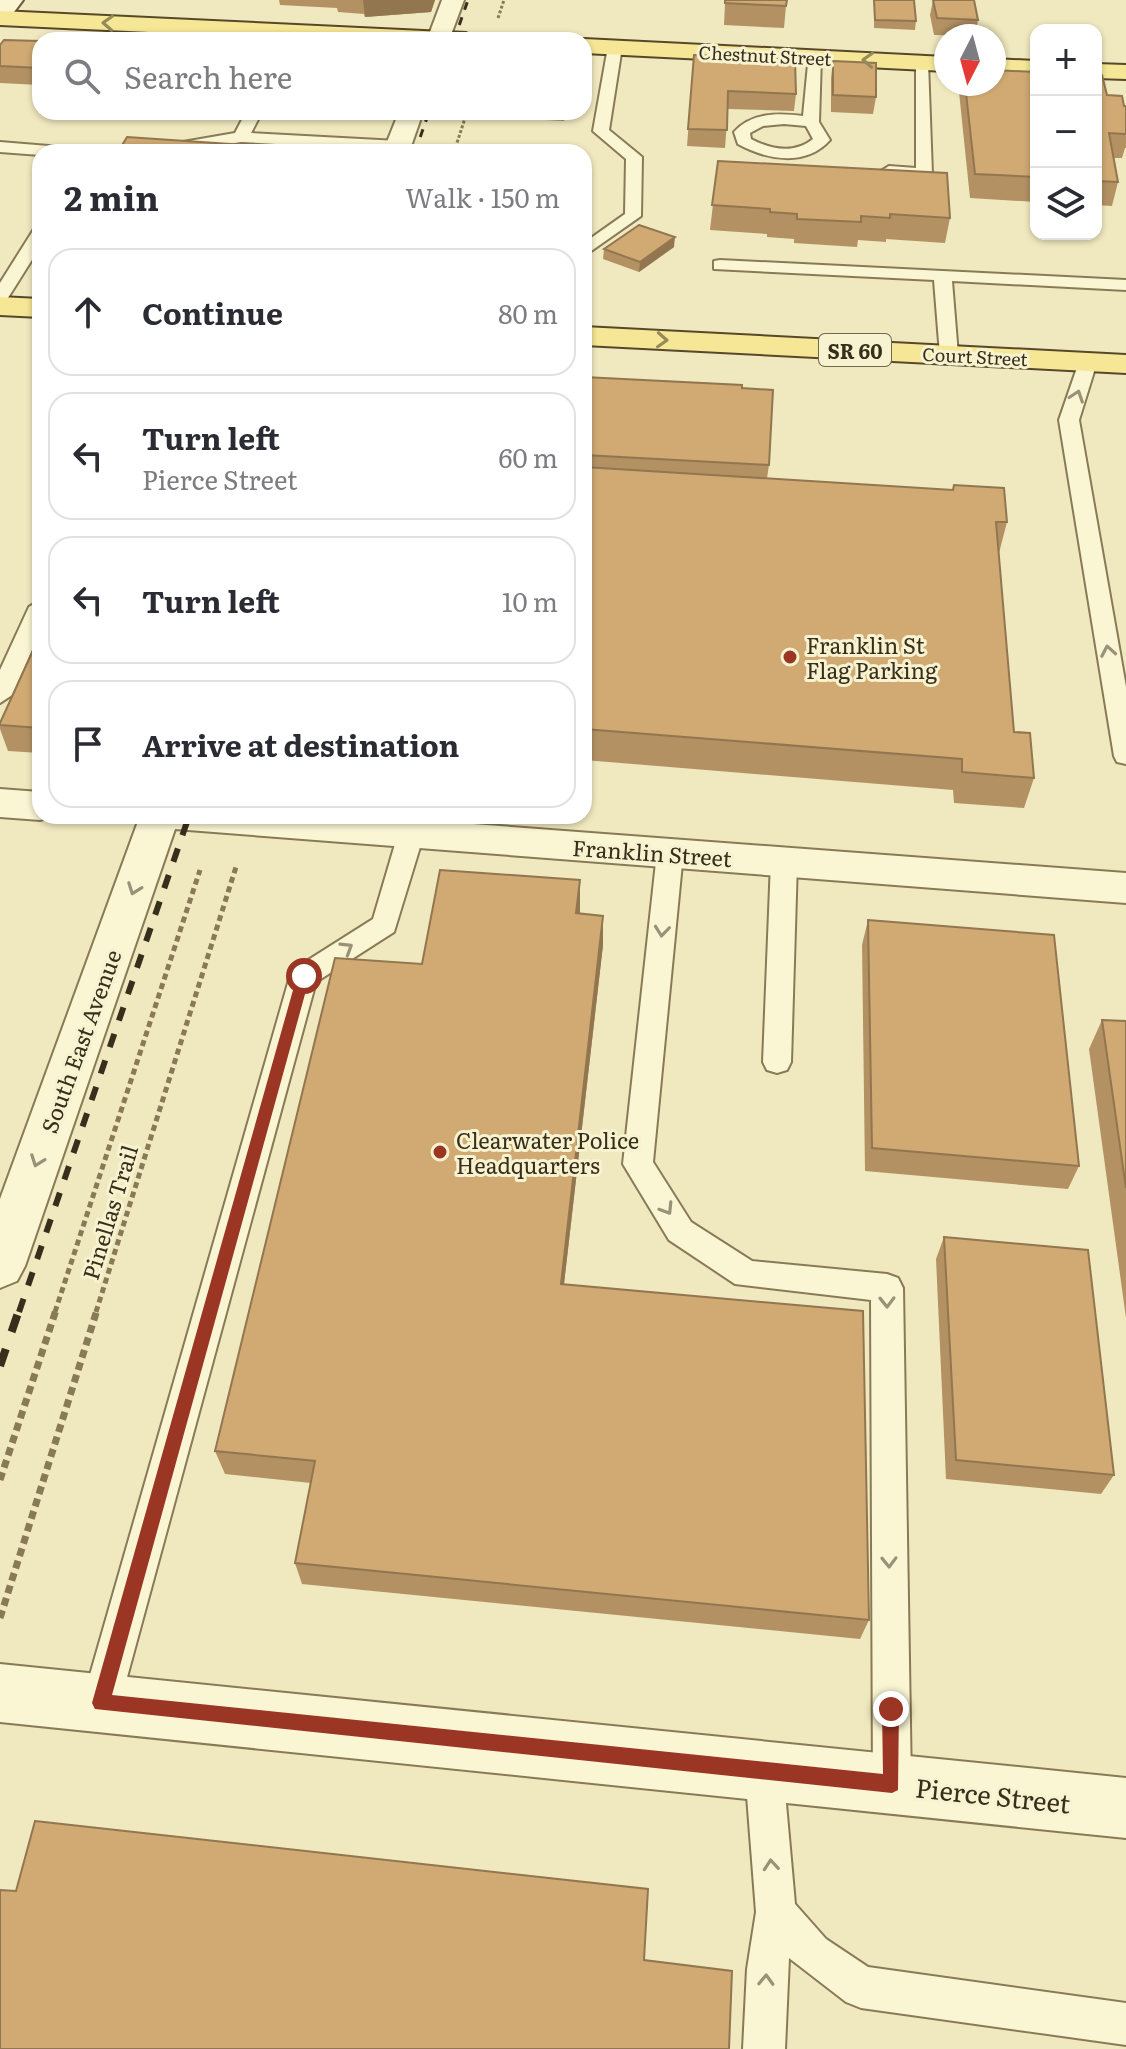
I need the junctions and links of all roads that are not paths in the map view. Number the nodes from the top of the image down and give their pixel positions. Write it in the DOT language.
graph roads {
  1 [pos="12,0"];
  2 [pos="453,0"];
  3 [pos="0,16"];
  4 [pos="234,32"];
  5 [pos="441,32"];
  6 [pos="592,46"];
  7 [pos="615,47"];
  8 [pos="814,57"];
  9 [pos="921,62"];
  10 [pos="934,63"];
  11 [pos="1006,67"];
  12 [pos="1030,68"];
  13 [pos="1102,71"];
  14 [pos="1126,72"];
  15 [pos="250,120"];
  16 [pos="408,120"];
  17 [pos="811,122"];
  18 [pos="241,137"];
  19 [pos="214,144"];
  20 [pos="308,144"];
  21 [pos="399,144"];
  22 [pos="0,147"];
  23 [pos="32,150"];
  24 [pos="878,171"];
  25 [pos="592,245"];
  26 [pos="32,246"];
  27 [pos="720,265"];
  28 [pos="943,275"];
  29 [pos="1126,285"];
  30 [pos="0,297"];
  31 [pos="0,306"];
  32 [pos="32,308"];
  33 [pos="592,336"];
  34 [pos="949,355"];
  35 [pos="1088,362"];
  36 [pos="1126,364"];
  37 [pos="32,625"];
  38 [pos="0,695"];
  39 [pos="1126,756"];
  40 [pos="0,803"];
  41 [pos="32,805"];
  42 [pos="157,824"];
  43 [pos="280,824"];
  44 [pos="411,834"];
  45 [pos="670,853"];
  46 [pos="784,862"];
  47 [pos="1126,888"];
  48 [pos="777,1062"];
  49 [pos="0,1266"];
  50 [pos="0,1693"];
  51 [pos="101,1703"];
  52 [pos="764,1770"];
  53 [pos="892,1784"];
  54 [pos="1126,1808"];
  55 [pos="776,1912"];
  56 [pos="1126,2024"];
  57 [pos="764,2049"];
  1 -- 3 [label="street"];
  2 -- 5 [label="street"];
  4 -- 3 [label="main road, one-way"];
  6 -- 7 [label="main road, Chestnut Street"];
  7 -- 8 [label="main road, Chestnut Street"];
  7 -- 25 [label="lane"];
  9 -- 8 [label="main road, Chestnut Street, one-way"];
  8 -- 17 [label="lane"];
  9 -- 10 [label="main road, Chestnut Street"];
  9 -- 24 [label="lane"];
  11 -- 12 [label="main road"];
  13 -- 14 [label="main road"];
  15 -- 18 [label="lane"];
  16 -- 21 [label="street"];
  18 -- 19 [label="lane"];
  18 -- 20 [label="lane"];
  22 -- 23 [label="lane"];
  26 -- 30 [label="lane"];
  27 -- 28 [label="lane"];
  28 -- 29 [label="lane"];
  28 -- 34 [label="lane"];
  31 -- 32 [label="main road"];
  33 -- 34 [label="main road, Court Street / SR 60, one-way"];
  34 -- 35 [label="main road, Court Street / SR 60"];
  35 -- 36 [label="main road, Court Street / SR 60"];
  39 -- 35 [label="lane, one-way"];
  37 -- 38 [label="lane"];
  40 -- 41 [label="street"];
  42 -- 49 [label="street, South East Avenue, one-way"];
  43 -- 44 [label="street, Franklin Street"];
  44 -- 45 [label="street, Franklin Street"];
  51 -- 44 [label="lane, one-way"];
  45 -- 46 [label="street, Franklin Street"];
  45 -- 53 [label="lane, one-way"];
  46 -- 47 [label="street, Franklin Street"];
  46 -- 48 [label="lane"];
  50 -- 51 [label="street, Pierce Street"];
  51 -- 52 [label="street, Pierce Street"];
  52 -- 53 [label="street, Pierce Street"];
  55 -- 52 [label="lane, one-way"];
  53 -- 54 [label="street, Pierce Street"];
  55 -- 56 [label="lane"];
  57 -- 55 [label="lane, one-way"];
}
